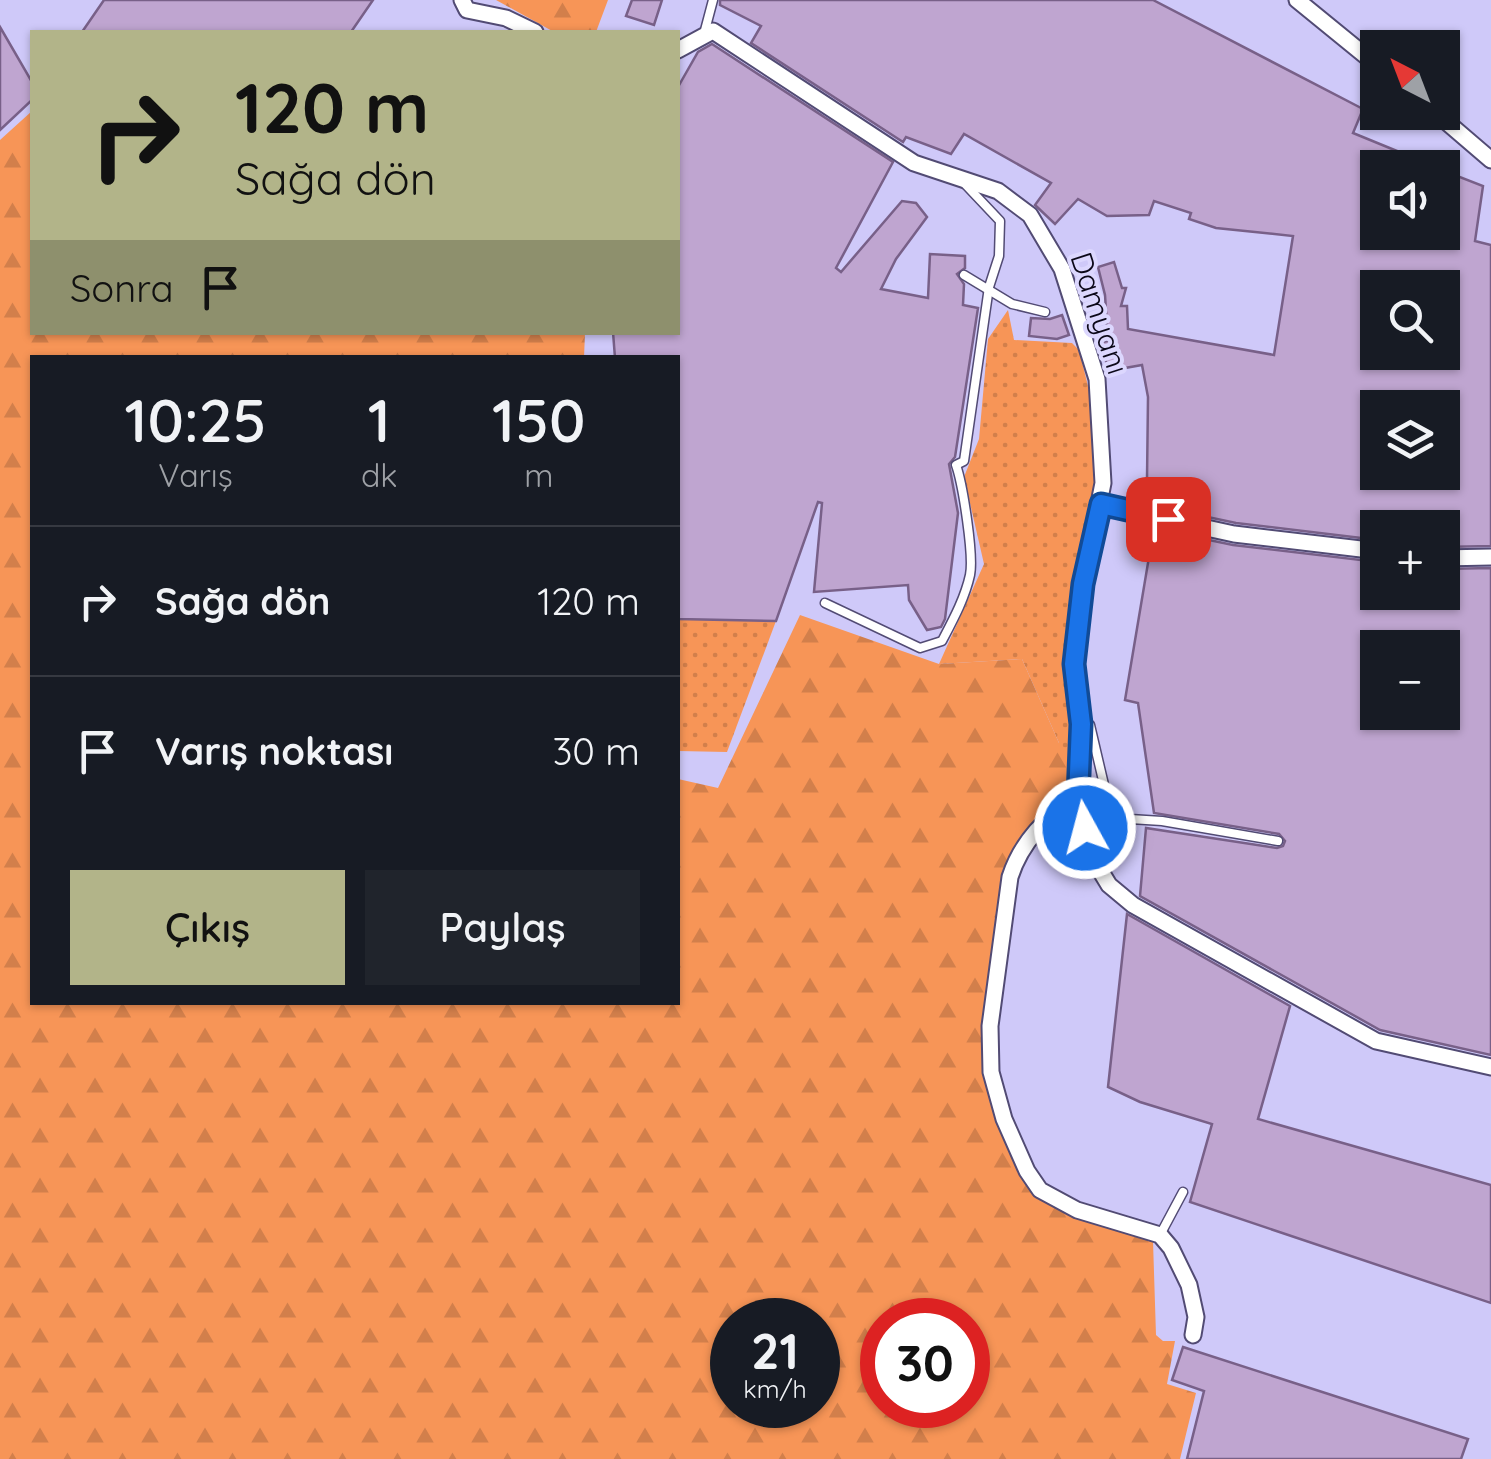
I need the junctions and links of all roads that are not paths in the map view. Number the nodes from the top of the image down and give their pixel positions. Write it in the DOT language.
graph roads {
  1 [pos="462,0"];
  2 [pos="713,0"];
  3 [pos="1297,0"];
  4 [pos="531,30"];
  5 [pos="704,36"];
  6 [pos="680,49"];
  7 [pos="1360,51"];
  8 [pos="1456,130"];
  9 [pos="1491,160"];
  10 [pos="954,174"];
  11 [pos="964,275"];
  12 [pos="988,288"];
  13 [pos="1044,312"];
  14 [pos="1101,504"];
  15 [pos="1360,549"];
  16 [pos="1460,558"];
  17 [pos="1491,558"];
  18 [pos="825,603"];
  19 [pos="1081,724"];
  20 [pos="1078,798"];
  21 [pos="1278,841"];
  22 [pos="1491,1066"];
  23 [pos="1183,1192"];
  24 [pos="1160,1235"];
  25 [pos="1193,1334"];
  1 -- 4 [label="street"];
  2 -- 5 [label="lane"];
  3 -- 7 [label="street"];
  5 -- 6 [label="street"];
  5 -- 10 [label="street, Damyanı"];
  8 -- 9 [label="street"];
  10 -- 12 [label="lane"];
  10 -- 14 [label="street, Damyanı"];
  11 -- 12 [label="lane"];
  12 -- 13 [label="lane"];
  12 -- 18 [label="lane"];
  14 -- 15 [label="street"];
  14 -- 19 [label="street, Damyanı"];
  16 -- 17 [label="street"];
  19 -- 20 [label="street, Damyanı"];
  19 -- 21 [label="lane"];
  20 -- 22 [label="street, Damyanı"];
  20 -- 24 [label="street"];
  23 -- 24 [label="lane"];
  24 -- 25 [label="street"];
}
